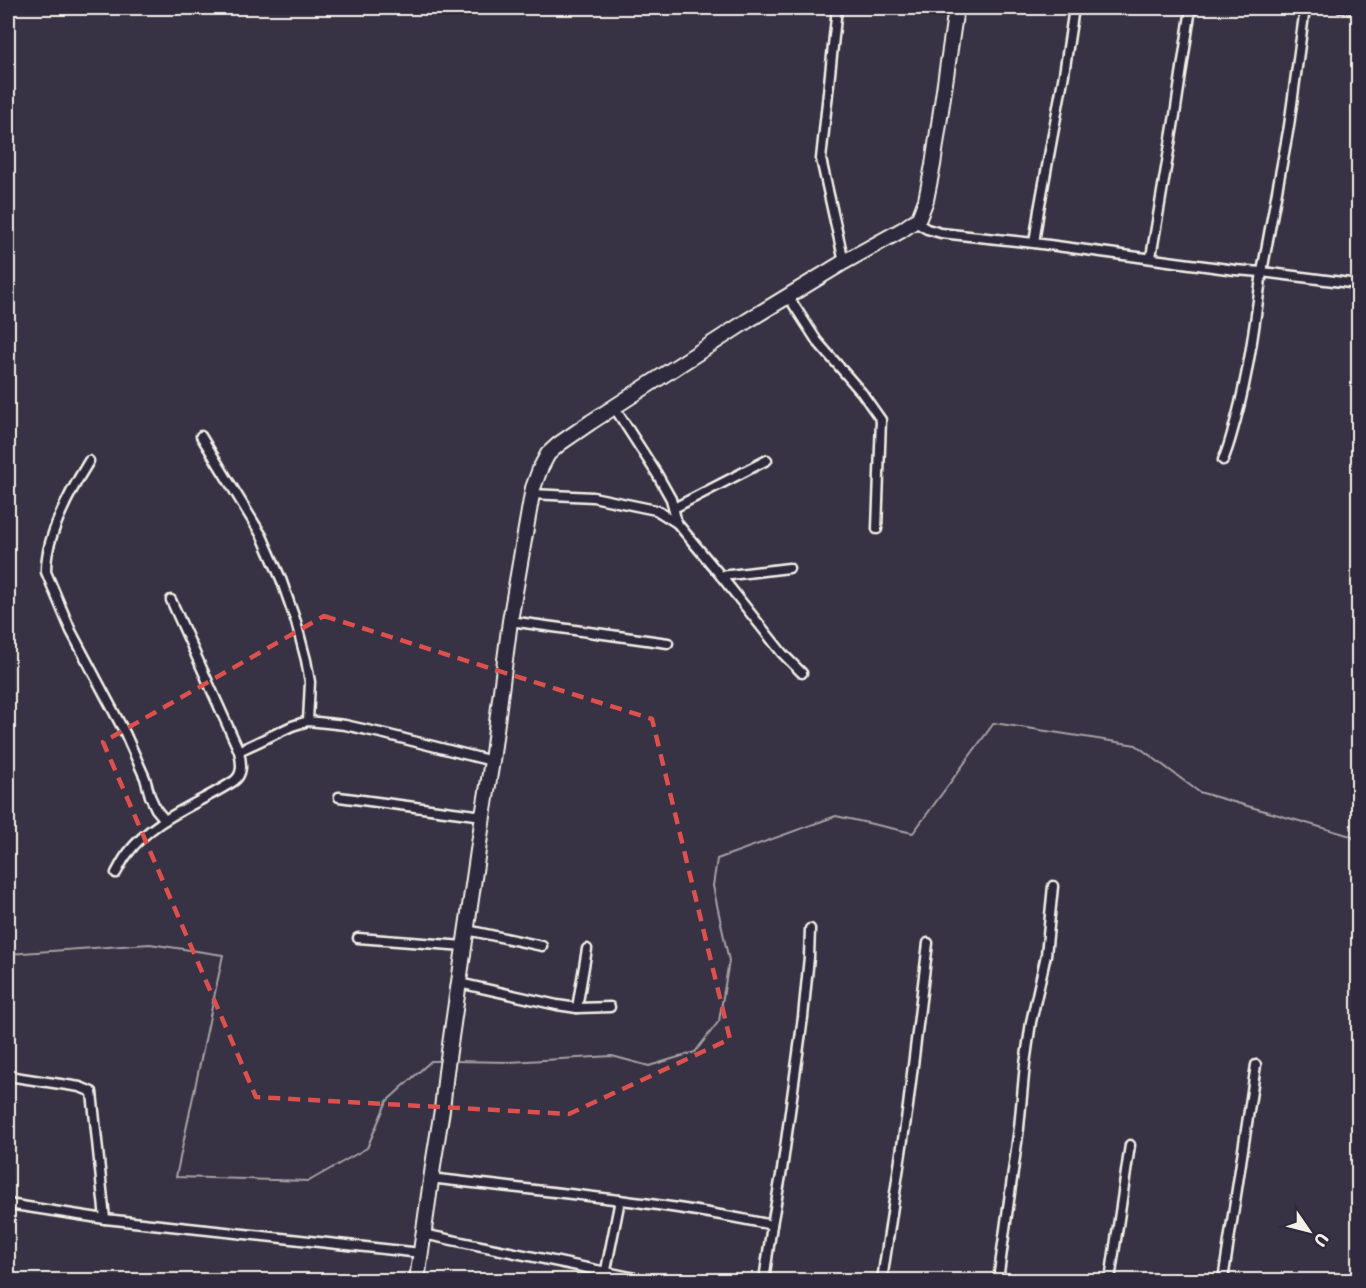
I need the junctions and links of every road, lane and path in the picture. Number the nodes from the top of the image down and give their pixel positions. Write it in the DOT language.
graph roads {
  1 [pos="837,8"];
  2 [pos="956,8"];
  3 [pos="1074,8"];
  4 [pos="1191,8"];
  5 [pos="1305,8"];
  6 [pos="1341,8"];
  7 [pos="1359,10"];
  8 [pos="915,222"];
  9 [pos="1035,243"];
  10 [pos="1151,258"];
  11 [pos="844,262"];
  12 [pos="1262,272"];
  13 [pos="1359,284"];
  14 [pos="788,296"];
  15 [pos="614,407"];
  16 [pos="201,436"];
  17 [pos="767,460"];
  18 [pos="1224,460"];
  19 [pos="89,461"];
  20 [pos="532,494"];
  21 [pos="674,508"];
  22 [pos="676,523"];
  23 [pos="877,529"];
  24 [pos="789,568"];
  25 [pos="722,576"];
  26 [pos="171,600"];
  27 [pos="510,621"];
  28 [pos="668,643"];
  29 [pos="802,673"];
  30 [pos="308,721"];
  31 [pos="239,751"];
  32 [pos="492,761"];
  33 [pos="339,797"];
  34 [pos="483,816"];
  35 [pos="165,820"];
  36 [pos="116,873"];
  37 [pos="1053,886"];
  38 [pos="810,929"];
  39 [pos="467,930"];
  40 [pos="358,938"];
  41 [pos="928,943"];
  42 [pos="464,946"];
  43 [pos="542,946"];
  44 [pos="587,950"];
  45 [pos="459,983"];
  46 [pos="610,1007"];
  47 [pos="577,1008"];
  48 [pos="1256,1065"];
  49 [pos="8,1076"];
  50 [pos="1130,1145"];
  51 [pos="431,1178"];
  52 [pos="620,1200"];
  53 [pos="8,1203"];
  54 [pos="105,1219"];
  55 [pos="772,1225"];
  56 [pos="423,1234"];
  57 [pos="421,1253"];
  58 [pos="605,1276"];
  59 [pos="417,1281"];
  60 [pos="645,1281"];
  61 [pos="764,1281"];
  62 [pos="882,1281"];
  63 [pos="998,1281"];
  64 [pos="1110,1281"];
  65 [pos="1223,1281"];
  1 -- 11 [label="street"];
  2 -- 8 [label="highway"];
  3 -- 9 [label="street"];
  4 -- 10 [label="street"];
  5 -- 12 [label="street"];
  6 -- 7 [label="street"];
  8 -- 9 [label="street"];
  8 -- 11 [label="highway"];
  9 -- 10 [label="street"];
  10 -- 12 [label="street"];
  11 -- 14 [label="highway"];
  12 -- 13 [label="street"];
  12 -- 18 [label="street"];
  14 -- 15 [label="highway"];
  14 -- 23 [label="street"];
  15 -- 20 [label="highway"];
  15 -- 21 [label="street"];
  16 -- 30 [label="street"];
  17 -- 21 [label="street"];
  19 -- 35 [label="street"];
  20 -- 22 [label="street"];
  20 -- 27 [label="highway"];
  21 -- 22 [label="street"];
  22 -- 25 [label="street"];
  24 -- 25 [label="street"];
  25 -- 29 [label="street"];
  26 -- 31 [label="street"];
  27 -- 28 [label="street"];
  27 -- 32 [label="highway"];
  30 -- 31 [label="street"];
  30 -- 32 [label="street"];
  31 -- 35 [label="street"];
  32 -- 34 [label="highway"];
  33 -- 34 [label="street"];
  34 -- 39 [label="highway"];
  35 -- 36 [label="street"];
  37 -- 63 [label="street"];
  38 -- 55 [label="street"];
  39 -- 42 [label="highway"];
  39 -- 43 [label="street"];
  40 -- 42 [label="street"];
  41 -- 62 [label="street"];
  42 -- 45 [label="highway"];
  44 -- 47 [label="street"];
  45 -- 47 [label="street"];
  45 -- 51 [label="highway"];
  46 -- 47 [label="street"];
  48 -- 65 [label="street"];
  49 -- 54 [label="street"];
  50 -- 64 [label="street"];
  51 -- 52 [label="street"];
  51 -- 56 [label="highway"];
  52 -- 55 [label="street"];
  52 -- 58 [label="street"];
  53 -- 54 [label="street"];
  54 -- 57 [label="street"];
  55 -- 61 [label="street"];
  56 -- 57 [label="highway"];
  56 -- 58 [label="street"];
  57 -- 59 [label="highway"];
  58 -- 60 [label="street"];
}
